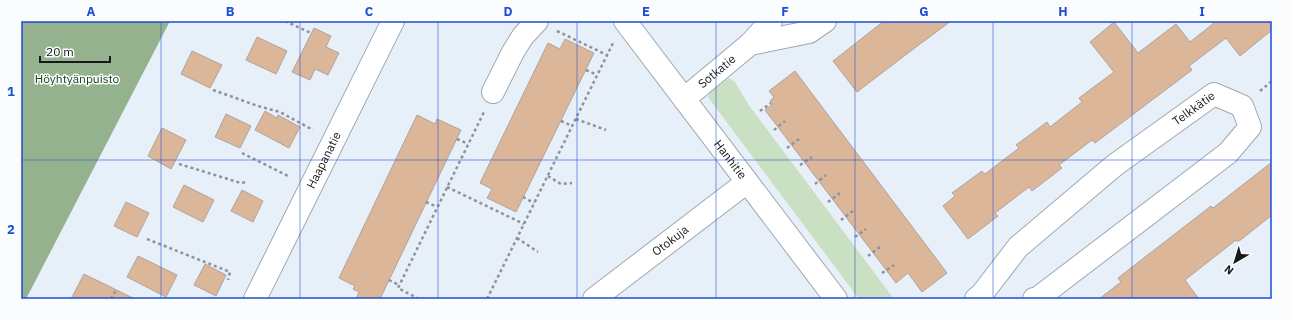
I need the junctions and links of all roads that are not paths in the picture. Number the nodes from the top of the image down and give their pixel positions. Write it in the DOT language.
graph roads {
  1 [pos="393,21"];
  2 [pos="537,21"];
  3 [pos="771,21"];
  4 [pos="825,21"];
  5 [pos="620,30"];
  6 [pos="750,44"];
  7 [pos="493,92"];
  8 [pos="684,100"];
  9 [pos="747,182"];
  10 [pos="986,297"];
  11 [pos="255,299"];
  12 [pos="594,299"];
  13 [pos="836,299"];
  14 [pos="1034,299"];
  1 -- 11 [label="street, Haapanatie"];
  2 -- 7 [label="street"];
  3 -- 6 [label="street, Sotkatie"];
  4 -- 6 [label="street, Sotkatie"];
  5 -- 8 [label="street, Hanhitie"];
  6 -- 8 [label="street, Sotkatie"];
  8 -- 9 [label="street, Hanhitie"];
  9 -- 12 [label="street, Otokuja"];
  9 -- 13 [label="street, Hanhitie"];
  10 -- 14 [label="street, Telkkätie"];
}
